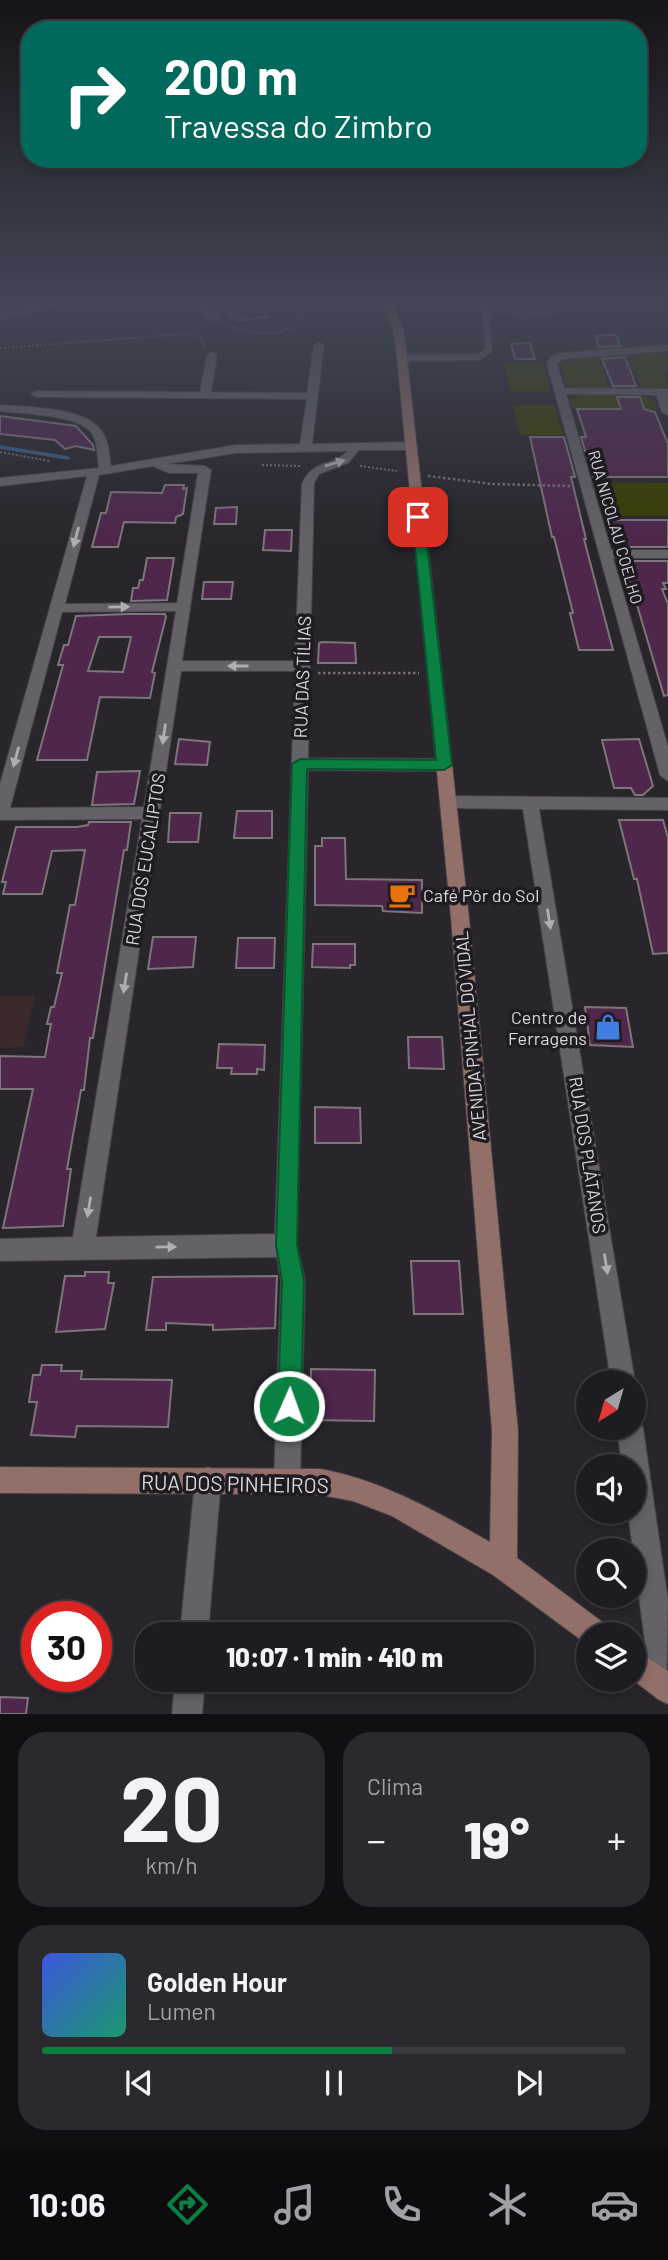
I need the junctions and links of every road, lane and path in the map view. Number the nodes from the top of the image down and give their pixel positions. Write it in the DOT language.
graph roads {
  1 [pos="208,380"];
  2 [pos="314,380"];
  3 [pos="404,380"];
  4 [pos="557,380"];
  5 [pos="560,391"];
  6 [pos="664,392"];
  7 [pos="36,394"];
  8 [pos="205,395"];
  9 [pos="312,396"];
  10 [pos="0,408"];
  11 [pos="668,412"];
  12 [pos="411,446"];
  13 [pos="306,447"];
  14 [pos="355,447"];
  15 [pos="152,460"];
  16 [pos="100,470"];
  17 [pos="0,482"];
  18 [pos="606,554"];
  19 [pos="668,555"];
  20 [pos="182,607"];
  21 [pos="57,608"];
  22 [pos="173,666"];
  23 [pos="302,669"];
  24 [pos="434,673"];
  25 [pos="300,764"];
  26 [pos="444,765"];
  27 [pos="668,775"];
  28 [pos="448,802"];
  29 [pos="530,803"];
  30 [pos="668,804"];
  31 [pos="153,813"];
  32 [pos="0,814"];
  33 [pos="286,1245"];
  34 [pos="83,1249"];
  35 [pos="0,1250"];
  36 [pos="621,1370"];
  37 [pos="631,1440"];
  38 [pos="0,1480"];
  39 [pos="208,1480"];
  40 [pos="287,1481"];
  41 [pos="503,1565"];
  42 [pos="195,1622"];
  43 [pos="579,1622"];
  44 [pos="646,1672"];
  45 [pos="667,1688"];
  46 [pos="189,1692"];
  47 [pos="187,1714"];
  1 -- 8 [label="street"];
  2 -- 9 [label="street"];
  3 -- 12 [label="street, AVENIDA PINHAL DO VIDAL"];
  4 -- 5 [label="street, RUA NICOLAU COELHO"];
  5 -- 6 [label="street"];
  5 -- 18 [label="street, RUA NICOLAU COELHO"];
  6 -- 11 [label="street"];
  7 -- 8 [label="street"];
  8 -- 9 [label="street"];
  9 -- 13 [label="street"];
  10 -- 16 [label="street"];
  12 -- 14 [label="street"];
  12 -- 24 [label="street, AVENIDA PINHAL DO VIDAL"];
  13 -- 14 [label="street"];
  13 -- 15 [label="street"];
  23 -- 14 [label="street, RUA DAS TÍLIAS, one-way"];
  15 -- 16 [label="street"];
  15 -- 20 [label="street, RUA DOS EUCALIPTOS"];
  16 -- 17 [label="street"];
  16 -- 21 [label="street, one-way"];
  18 -- 19 [label="street"];
  18 -- 27 [label="street, RUA NICOLAU COELHO"];
  21 -- 20 [label="street, one-way"];
  20 -- 22 [label="street, RUA DOS EUCALIPTOS"];
  21 -- 32 [label="street, one-way"];
  23 -- 22 [label="street, one-way"];
  22 -- 31 [label="street, RUA DOS EUCALIPTOS, one-way"];
  23 -- 24 [label="path"];
  23 -- 25 [label="street, RUA DAS TÍLIAS"];
  24 -- 26 [label="street, AVENIDA PINHAL DO VIDAL"];
  25 -- 26 [label="street"];
  25 -- 33 [label="street, RUA DAS TÍLIAS"];
  26 -- 28 [label="street, AVENIDA PINHAL DO VIDAL"];
  28 -- 29 [label="street"];
  28 -- 41 [label="street, AVENIDA PINHAL DO VIDAL"];
  29 -- 30 [label="street"];
  29 -- 36 [label="street, RUA DOS PLÁTANOS, one-way"];
  31 -- 32 [label="street"];
  31 -- 34 [label="street, RUA DOS EUCALIPTOS, one-way"];
  34 -- 33 [label="street, one-way"];
  33 -- 40 [label="street, RUA DAS TÍLIAS"];
  34 -- 35 [label="street"];
  37 -- 45 [label="street"];
  38 -- 39 [label="street, RUA DOS PINHEIROS"];
  39 -- 40 [label="street, RUA DOS PINHEIROS"];
  39 -- 42 [label="street"];
  40 -- 41 [label="street, RUA DOS PINHEIROS"];
  41 -- 43 [label="street, RUA DOS PINHEIROS"];
  44 -- 45 [label="street"];
  46 -- 47 [label="street"];
}
